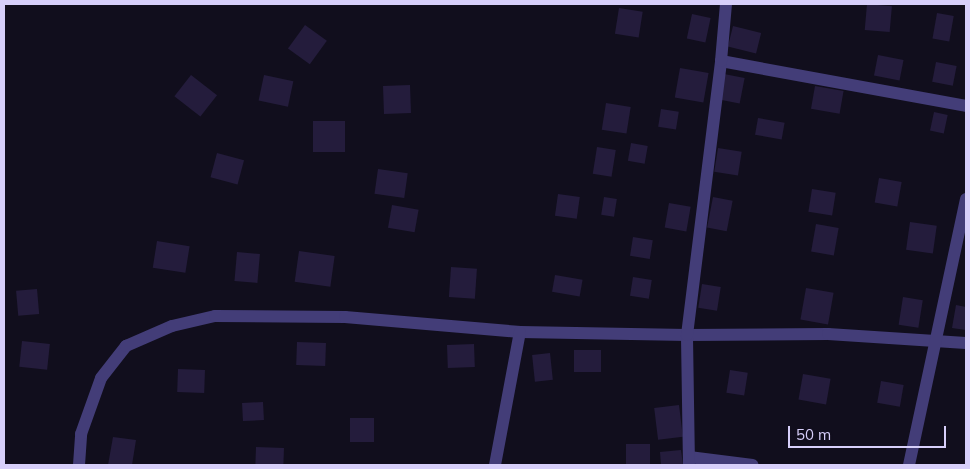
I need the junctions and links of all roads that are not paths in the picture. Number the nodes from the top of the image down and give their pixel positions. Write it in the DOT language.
graph roads {
  1 [pos="726,4"];
  2 [pos="721,61"];
  3 [pos="966,106"];
  4 [pos="966,199"];
  5 [pos="520,332"];
  6 [pos="687,335"];
  7 [pos="936,341"];
  8 [pos="966,343"];
  9 [pos="689,461"];
  10 [pos="79,465"];
  11 [pos="495,465"];
  12 [pos="752,465"];
  13 [pos="909,465"];
  1 -- 2 [label="street"];
  2 -- 3 [label="street"];
  2 -- 6 [label="street"];
  4 -- 7 [label="street"];
  5 -- 6 [label="street"];
  5 -- 10 [label="street"];
  5 -- 11 [label="street"];
  6 -- 7 [label="street"];
  6 -- 9 [label="street"];
  7 -- 8 [label="street"];
  7 -- 13 [label="street"];
  9 -- 12 [label="street"];
}
